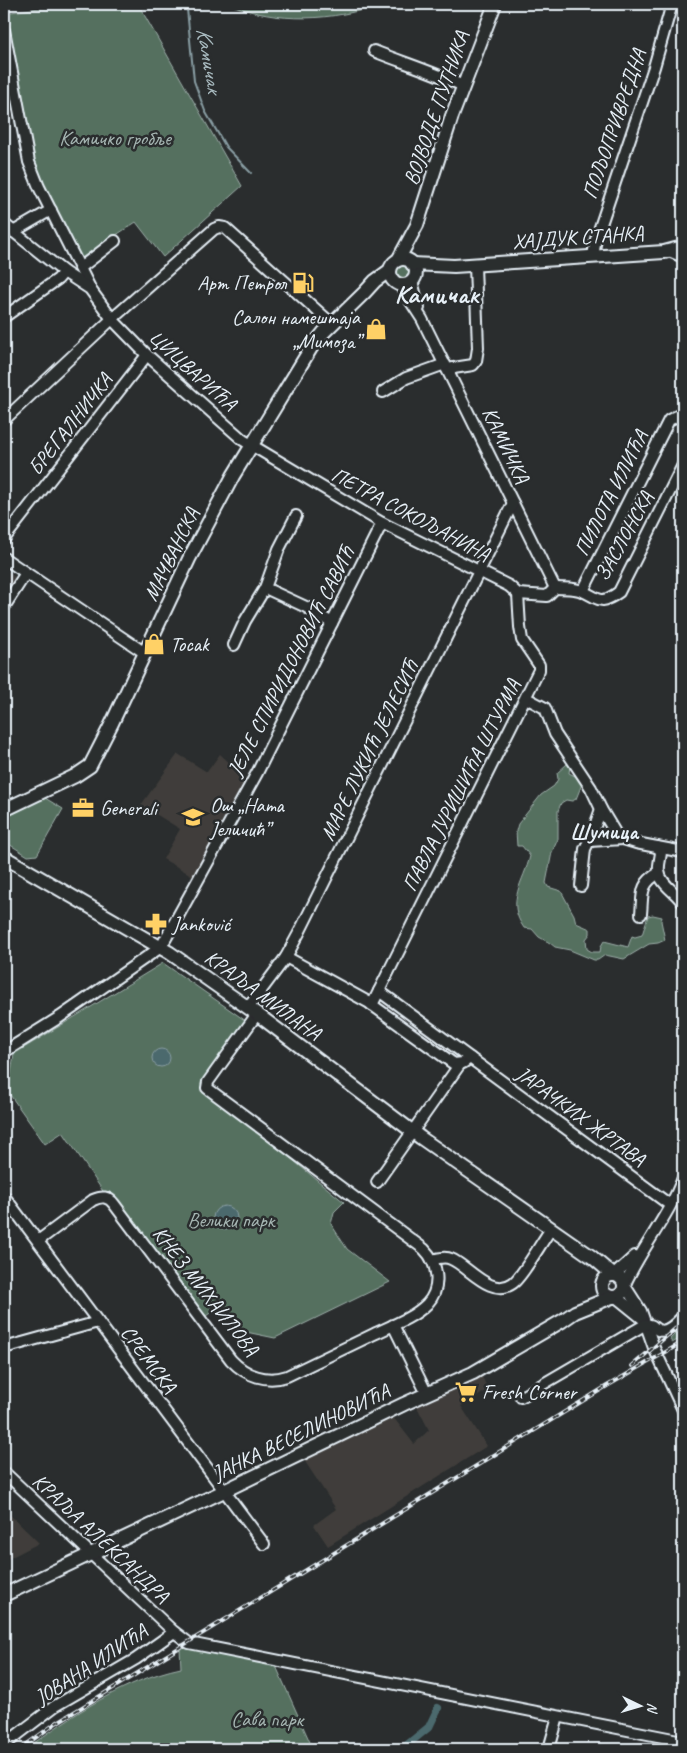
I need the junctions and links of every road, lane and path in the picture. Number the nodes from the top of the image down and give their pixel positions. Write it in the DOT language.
graph roads {
  1 [pos="495,4"];
  2 [pos="672,4"];
  3 [pos="4,30"];
  4 [pos="5,43"];
  5 [pos="374,50"];
  6 [pos="463,86"];
  7 [pos="51,210"];
  8 [pos="4,224"];
  9 [pos="416,225"];
  10 [pos="13,232"];
  11 [pos="115,241"];
  12 [pos="683,247"];
  13 [pos="669,251"];
  14 [pos="593,256"];
  15 [pos="683,257"];
  16 [pos="398,260"];
  17 [pos="475,265"];
  18 [pos="80,268"];
  19 [pos="64,272"];
  20 [pos="405,274"];
  21 [pos="90,288"];
  22 [pos="4,317"];
  23 [pos="112,319"];
  24 [pos="332,324"];
  25 [pos="147,355"];
  26 [pos="446,367"];
  27 [pos="383,392"];
  28 [pos="680,418"];
  29 [pos="4,420"];
  30 [pos="252,445"];
  31 [pos="683,465"];
  32 [pos="513,502"];
  33 [pos="296,516"];
  34 [pos="382,522"];
  35 [pos="4,539"];
  36 [pos="4,558"];
  37 [pos="26,572"];
  38 [pos="479,572"];
  39 [pos="265,588"];
  40 [pos="555,588"];
  41 [pos="582,591"];
  42 [pos="518,594"];
  43 [pos="4,607"];
  44 [pos="332,623"];
  45 [pos="234,645"];
  46 [pos="145,653"];
  47 [pos="526,698"];
  48 [pos="600,809"];
  49 [pos="4,810"];
  50 [pos="623,839"];
  51 [pos="589,841"];
  52 [pos="657,847"];
  53 [pos="683,852"];
  54 [pos="4,858"];
  55 [pos="659,873"];
  56 [pos="582,886"];
  57 [pos="683,903"];
  58 [pos="641,914"];
  59 [pos="161,947"];
  60 [pos="286,957"];
  61 [pos="379,990"];
  62 [pos="372,1005"];
  63 [pos="252,1011"];
  64 [pos="4,1050"];
  65 [pos="470,1058"];
  66 [pos="460,1064"];
  67 [pos="413,1131"];
  68 [pos="683,1178"];
  69 [pos="377,1182"];
  70 [pos="4,1196"];
  71 [pos="670,1204"];
  72 [pos="550,1229"];
  73 [pos="38,1241"];
  74 [pos="643,1248"];
  75 [pos="432,1260"];
  76 [pos="625,1285"];
  77 [pos="610,1286"];
  78 [pos="683,1316"];
  79 [pos="98,1322"];
  80 [pos="645,1322"];
  81 [pos="393,1325"];
  82 [pos="663,1331"];
  83 [pos="653,1344"];
  84 [pos="4,1348"];
  85 [pos="427,1394"];
  86 [pos="521,1397"];
  87 [pos="683,1410"];
  88 [pos="4,1472"];
  89 [pos="224,1491"];
  90 [pos="264,1544"];
  91 [pos="90,1553"];
  92 [pos="4,1595"];
  93 [pos="174,1632"];
  94 [pos="558,1716"];
  95 [pos="683,1741"];
  96 [pos="4,1745"];
  97 [pos="550,1747"];
  98 [pos="540,1749"];
  1 -- 6 [label="main road, ВОЈВОДЕ ПУТНИКА"];
  2 -- 14 [label="street, ПОЉОПРИВРЕДНА"];
  3 -- 4 [label="street"];
  4 -- 7 [label="street"];
  5 -- 6 [label="street"];
  6 -- 9 [label="main road, ВОЈВОДЕ ПУТНИКА"];
  7 -- 10 [label="street"];
  7 -- 18 [label="street"];
  8 -- 10 [label="street"];
  9 -- 16 [label="main road, ВОЈВОДЕ ПУТНИКА"];
  9 -- 20 [label="main road, ВОЈВОДЕ ПУТНИКА"];
  10 -- 19 [label="street"];
  11 -- 18 [label="street"];
  12 -- 13 [label="main road"];
  13 -- 14 [label="main road, ХАЈДУК СТАНКА"];
  13 -- 15 [label="street, ХАЈДУК СТАНКА"];
  14 -- 17 [label="main road, ХАЈДУК СТАНКА"];
  16 -- 20 [label="main road, ХАЈДУК СТАНКА"];
  17 -- 20 [label="main road, ХАЈДУК СТАНКА"];
  17 -- 26 [label="street"];
  18 -- 21 [label="street"];
  19 -- 21 [label="street"];
  19 -- 22 [label="street"];
  20 -- 24 [label="main road, МАЧВАНСКА"];
  20 -- 26 [label="street, КАМИЧКА"];
  21 -- 23 [label="street, ЦИЦВАРИЋА"];
  23 -- 24 [label="street"];
  23 -- 25 [label="street, ЦИЦВАРИЋА"];
  23 -- 29 [label="street"];
  24 -- 30 [label="main road, МАЧВАНСКА"];
  25 -- 30 [label="street, ЦИЦВАРИЋА"];
  25 -- 35 [label="street, БРЕГАЛНИЧКА"];
  26 -- 27 [label="street"];
  26 -- 32 [label="street, КАМИЧКА"];
  28 -- 41 [label="street, ПИЛОТА ИЛИЋА"];
  30 -- 34 [label="street, ПЕТРА СОКОЉАНИНА"];
  30 -- 46 [label="main road, МАЧВАНСКА"];
  31 -- 41 [label="street, ЗАСЛОНСКА"];
  32 -- 38 [label="street, МАРЕ ЛУКИЋ ЈЕЛЕСИЋ"];
  32 -- 40 [label="street, КАМИЧКА"];
  33 -- 39 [label="street"];
  34 -- 38 [label="street, ПЕТРА СОКОЉАНИНА"];
  34 -- 44 [label="street, ЈЕЛЕ СПИРИДОНОВИЋ САВИЋ"];
  36 -- 37 [label="street"];
  37 -- 43 [label="street"];
  37 -- 46 [label="street"];
  38 -- 42 [label="street, ПЕТРА СОКОЉАНИНА"];
  38 -- 60 [label="street, МАРЕ ЛУКИЋ ЈЕЛЕСИЋ"];
  39 -- 44 [label="street"];
  39 -- 45 [label="street"];
  40 -- 41 [label="street, ЗАСЛОНСКА"];
  40 -- 42 [label="street, ПЕТРА СОКОЉАНИНА"];
  42 -- 47 [label="street, ПАВЛА ЈУРИШИЋА ШТУРМА"];
  44 -- 59 [label="street, ЈЕЛЕ СПИРИДОНОВИЋ САВИЋ"];
  46 -- 49 [label="main road, МАЧВАНСКА"];
  47 -- 48 [label="street"];
  47 -- 61 [label="street, ПАВЛА ЈУРИШИЋА ШТУРМА"];
  48 -- 50 [label="street"];
  48 -- 51 [label="street"];
  50 -- 51 [label="street"];
  50 -- 52 [label="street"];
  51 -- 56 [label="street"];
  52 -- 53 [label="street"];
  52 -- 55 [label="street"];
  54 -- 59 [label="main road, КРАЉА МИЛАНА"];
  55 -- 57 [label="street"];
  55 -- 58 [label="street"];
  59 -- 63 [label="main road, КРАЉА МИЛАНА"];
  59 -- 64 [label="street"];
  60 -- 62 [label="street"];
  60 -- 63 [label="street, МАРЕ ЛУКИЋ ЈЕЛЕСИЋ"];
  61 -- 62 [label="street"];
  61 -- 65 [label="street, ЈАРАЧКИХ ЖРТАВА"];
  62 -- 66 [label="street"];
  63 -- 67 [label="main road, КРАЉА МИЛАНА"];
  63 -- 75 [label="street"];
  65 -- 66 [label="street"];
  65 -- 71 [label="street, ЈАРАЧКИХ ЖРТАВА"];
  66 -- 67 [label="street"];
  67 -- 69 [label="street"];
  67 -- 72 [label="main road, КРАЉА МИЛАНА"];
  68 -- 71 [label="street"];
  70 -- 73 [label="street, СРЕМСКА"];
  71 -- 74 [label="street"];
  72 -- 75 [label="street"];
  72 -- 77 [label="main road, КРАЉА МИЛАНА"];
  73 -- 79 [label="street, СРЕМСКА"];
  73 -- 81 [label="street, КНЕЗ МИХАИЛОВА"];
  74 -- 76 [label="street"];
  74 -- 77 [label="street"];
  75 -- 81 [label="street, КНЕЗ МИХАИЛОВА"];
  76 -- 77 [label="main road, ЈАНКА ВЕСЕЛИНОВИЋА"];
  76 -- 80 [label="street"];
  77 -- 80 [label="street"];
  77 -- 85 [label="main road, ЈАНКА ВЕСЕЛИНОВИЋА"];
  78 -- 82 [label="street"];
  79 -- 84 [label="street"];
  79 -- 89 [label="street, СРЕМСКА"];
  80 -- 82 [label="street"];
  80 -- 83 [label="street"];
  80 -- 86 [label="street"];
  81 -- 85 [label="street"];
  82 -- 83 [label="street"];
  83 -- 87 [label="street"];
  85 -- 89 [label="main road, ЈАНКА ВЕСЕЛИНОВИЋА"];
  88 -- 91 [label="street, КРАЉА АЛЕКСАНДРА"];
  89 -- 90 [label="street, СРЕМСКА"];
  89 -- 91 [label="main road, ЈАНКА ВЕСЕЛИНОВИЋА"];
  91 -- 92 [label="main road, ЈАНКА ВЕСЕЛИНОВИЋА"];
  91 -- 93 [label="street, КРАЉА АЛЕКСАНДРА"];
  93 -- 94 [label="street, КРАЉА АЛЕКСАНДРА"];
  93 -- 96 [label="street, ЈОВАНА ИЛИЋА"];
  94 -- 95 [label="street, КРАЉА АЛЕКСАНДРА"];
  94 -- 97 [label="street"];
  97 -- 98 [label="street"];
}
